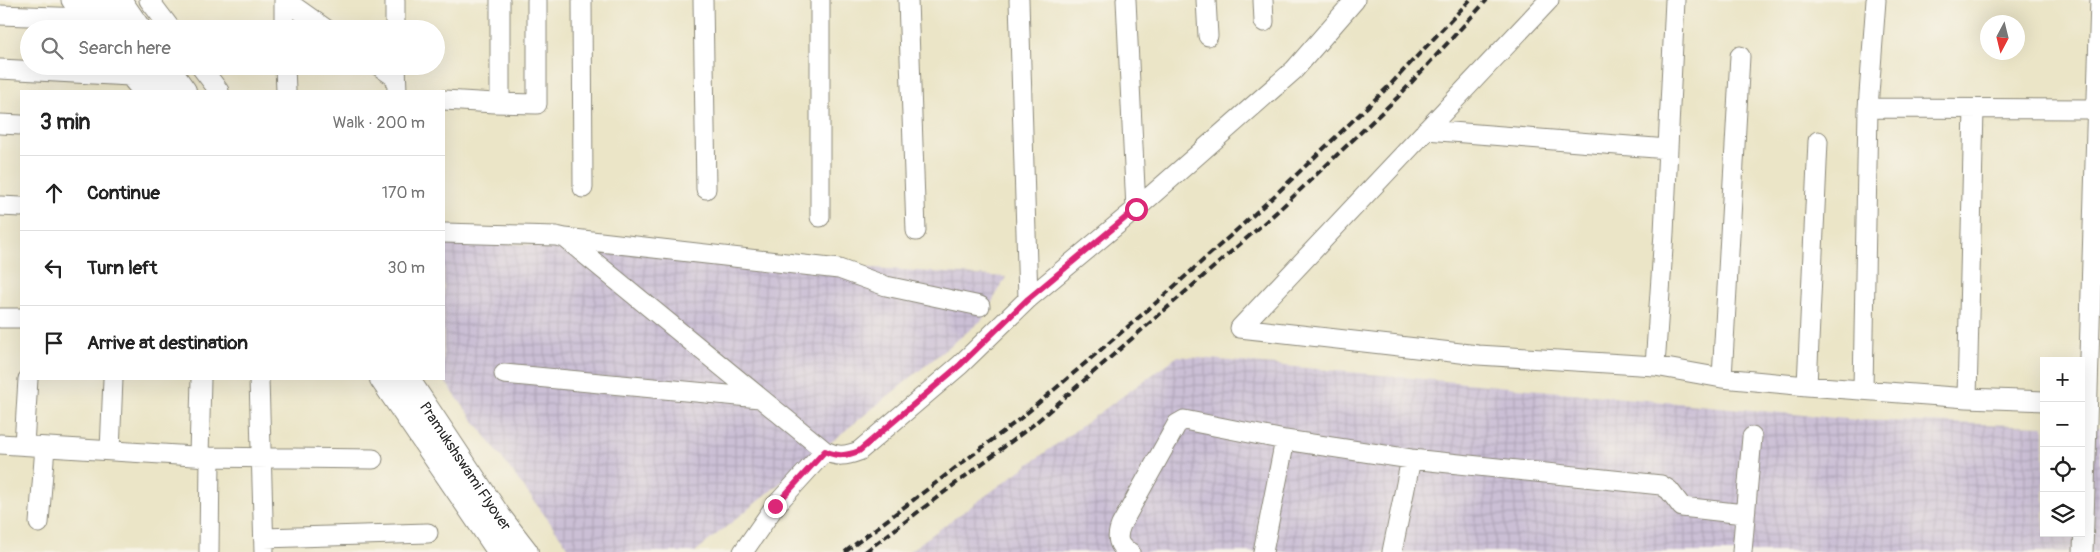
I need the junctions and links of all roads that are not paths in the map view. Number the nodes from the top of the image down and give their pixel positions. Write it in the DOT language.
graph roads {
  1 [pos="71,0"];
  2 [pos="119,0"];
  3 [pos="149,0"];
  4 [pos="284,0"];
  5 [pos="395,0"];
  6 [pos="500,0"];
  7 [pos="537,0"];
  8 [pos="582,0"];
  9 [pos="703,0"];
  10 [pos="820,0"];
  11 [pos="908,0"];
  12 [pos="1019,0"];
  13 [pos="1126,0"];
  14 [pos="1206,0"];
  15 [pos="1263,0"];
  16 [pos="1356,0"];
  17 [pos="1549,0"];
  18 [pos="1675,0"];
  19 [pos="1876,0"];
  20 [pos="2100,0"];
  21 [pos="0,15"];
  22 [pos="89,16"];
  23 [pos="133,20"];
  24 [pos="164,20"];
  25 [pos="284,20"];
  26 [pos="313,20"];
  27 [pos="395,20"];
  28 [pos="1264,22"];
  29 [pos="1208,36"];
  30 [pos="1740,56"];
  31 [pos="0,69"];
  32 [pos="20,69"];
  33 [pos="133,75"];
  34 [pos="138,75"];
  35 [pos="172,75"];
  36 [pos="207,75"];
  37 [pos="285,75"];
  38 [pos="141,90"];
  39 [pos="157,90"];
  40 [pos="183,90"];
  41 [pos="218,90"];
  42 [pos="286,90"];
  43 [pos="445,100"];
  44 [pos="495,103"];
  45 [pos="1868,108"];
  46 [pos="1974,109"];
  47 [pos="2096,109"];
  48 [pos="0,124"];
  49 [pos="20,125"];
  50 [pos="1426,130"];
  51 [pos="1818,142"];
  52 [pos="1668,149"];
  53 [pos="583,188"];
  54 [pos="706,189"];
  55 [pos="0,206"];
  56 [pos="20,207"];
  57 [pos="1136,209"];
  58 [pos="820,217"];
  59 [pos="916,231"];
  60 [pos="445,233"];
  61 [pos="565,238"];
  62 [pos="2097,252"];
  63 [pos="1028,299"];
  64 [pos="980,306"];
  65 [pos="0,318"];
  66 [pos="20,318"];
  67 [pos="2095,346"];
  68 [pos="1655,366"];
  69 [pos="504,374"];
  70 [pos="1722,378"];
  71 [pos="28,380"];
  72 [pos="113,380"];
  73 [pos="201,380"];
  74 [pos="259,380"];
  75 [pos="383,380"];
  76 [pos="409,380"];
  77 [pos="1807,386"];
  78 [pos="1863,390"];
  79 [pos="760,398"];
  80 [pos="1967,398"];
  81 [pos="2040,401"];
  82 [pos="2089,403"];
  83 [pos="1752,437"];
  84 [pos="1285,440"];
  85 [pos="0,444"];
  86 [pos="24,446"];
  87 [pos="44,447"];
  88 [pos="110,451"];
  89 [pos="825,451"];
  90 [pos="261,456"];
  91 [pos="205,457"];
  92 [pos="373,458"];
  93 [pos="1411,459"];
  94 [pos="1744,514"];
  95 [pos="39,523"];
  96 [pos="428,533"];
  97 [pos="264,545"];
  98 [pos="209,552"];
  99 [pos="500,552"];
  100 [pos="526,552"];
  101 [pos="743,552"];
  102 [pos="1130,552"];
  103 [pos="1263,552"];
  104 [pos="1392,552"];
  105 [pos="1742,552"];
  106 [pos="2083,552"];
  1 -- 22 [label="street"];
  2 -- 23 [label="main road"];
  3 -- 24 [label="street"];
  4 -- 25 [label="street"];
  4 -- 26 [label="street"];
  5 -- 27 [label="street"];
  6 -- 44 [label="street"];
  7 -- 44 [label="street"];
  8 -- 53 [label="street"];
  9 -- 54 [label="street"];
  10 -- 58 [label="street"];
  11 -- 59 [label="street"];
  12 -- 63 [label="street"];
  13 -- 57 [label="street"];
  14 -- 29 [label="street"];
  15 -- 28 [label="street"];
  16 -- 57 [label="street"];
  17 -- 50 [label="street"];
  18 -- 52 [label="street"];
  19 -- 45 [label="street"];
  20 -- 47 [label="street"];
  21 -- 22 [label="street"];
  30 -- 70 [label="street"];
  31 -- 32 [label="street"];
  33 -- 38 [label="street"];
  34 -- 39 [label="main road"];
  35 -- 40 [label="main road"];
  36 -- 41 [label="street"];
  37 -- 42 [label="street"];
  43 -- 44 [label="street"];
  45 -- 46 [label="street"];
  45 -- 78 [label="street"];
  46 -- 47 [label="street"];
  46 -- 80 [label="street"];
  47 -- 62 [label="street"];
  48 -- 49 [label="street"];
  50 -- 52 [label="street"];
  50 -- 68 [label="street"];
  51 -- 77 [label="street"];
  52 -- 68 [label="street"];
  55 -- 56 [label="street"];
  57 -- 63 [label="street"];
  60 -- 61 [label="street"];
  61 -- 64 [label="street"];
  61 -- 79 [label="street"];
  62 -- 67 [label="street"];
  63 -- 89 [label="street"];
  65 -- 66 [label="street"];
  67 -- 82 [label="street"];
  68 -- 70 [label="street"];
  69 -- 79 [label="street"];
  70 -- 77 [label="street"];
  71 -- 86 [label="street"];
  72 -- 88 [label="street"];
  73 -- 91 [label="street"];
  74 -- 90 [label="street"];
  75 -- 99 [label="main road, Pramukshswami Flyover"];
  76 -- 100 [label="main road, Pramukshswami Flyover"];
  77 -- 78 [label="street"];
  78 -- 80 [label="street"];
  79 -- 89 [label="street"];
  80 -- 81 [label="street"];
  82 -- 106 [label="street"];
  83 -- 94 [label="street"];
  84 -- 93 [label="street"];
  84 -- 102 [label="street"];
  84 -- 103 [label="street"];
  85 -- 86 [label="street"];
  86 -- 87 [label="street"];
  87 -- 88 [label="street"];
  87 -- 95 [label="street"];
  88 -- 91 [label="street"];
  89 -- 101 [label="street"];
  90 -- 91 [label="street"];
  90 -- 92 [label="street"];
  90 -- 97 [label="street"];
  91 -- 98 [label="street"];
  93 -- 94 [label="street"];
  93 -- 104 [label="street"];
  94 -- 105 [label="street"];
  96 -- 97 [label="street"];
}
